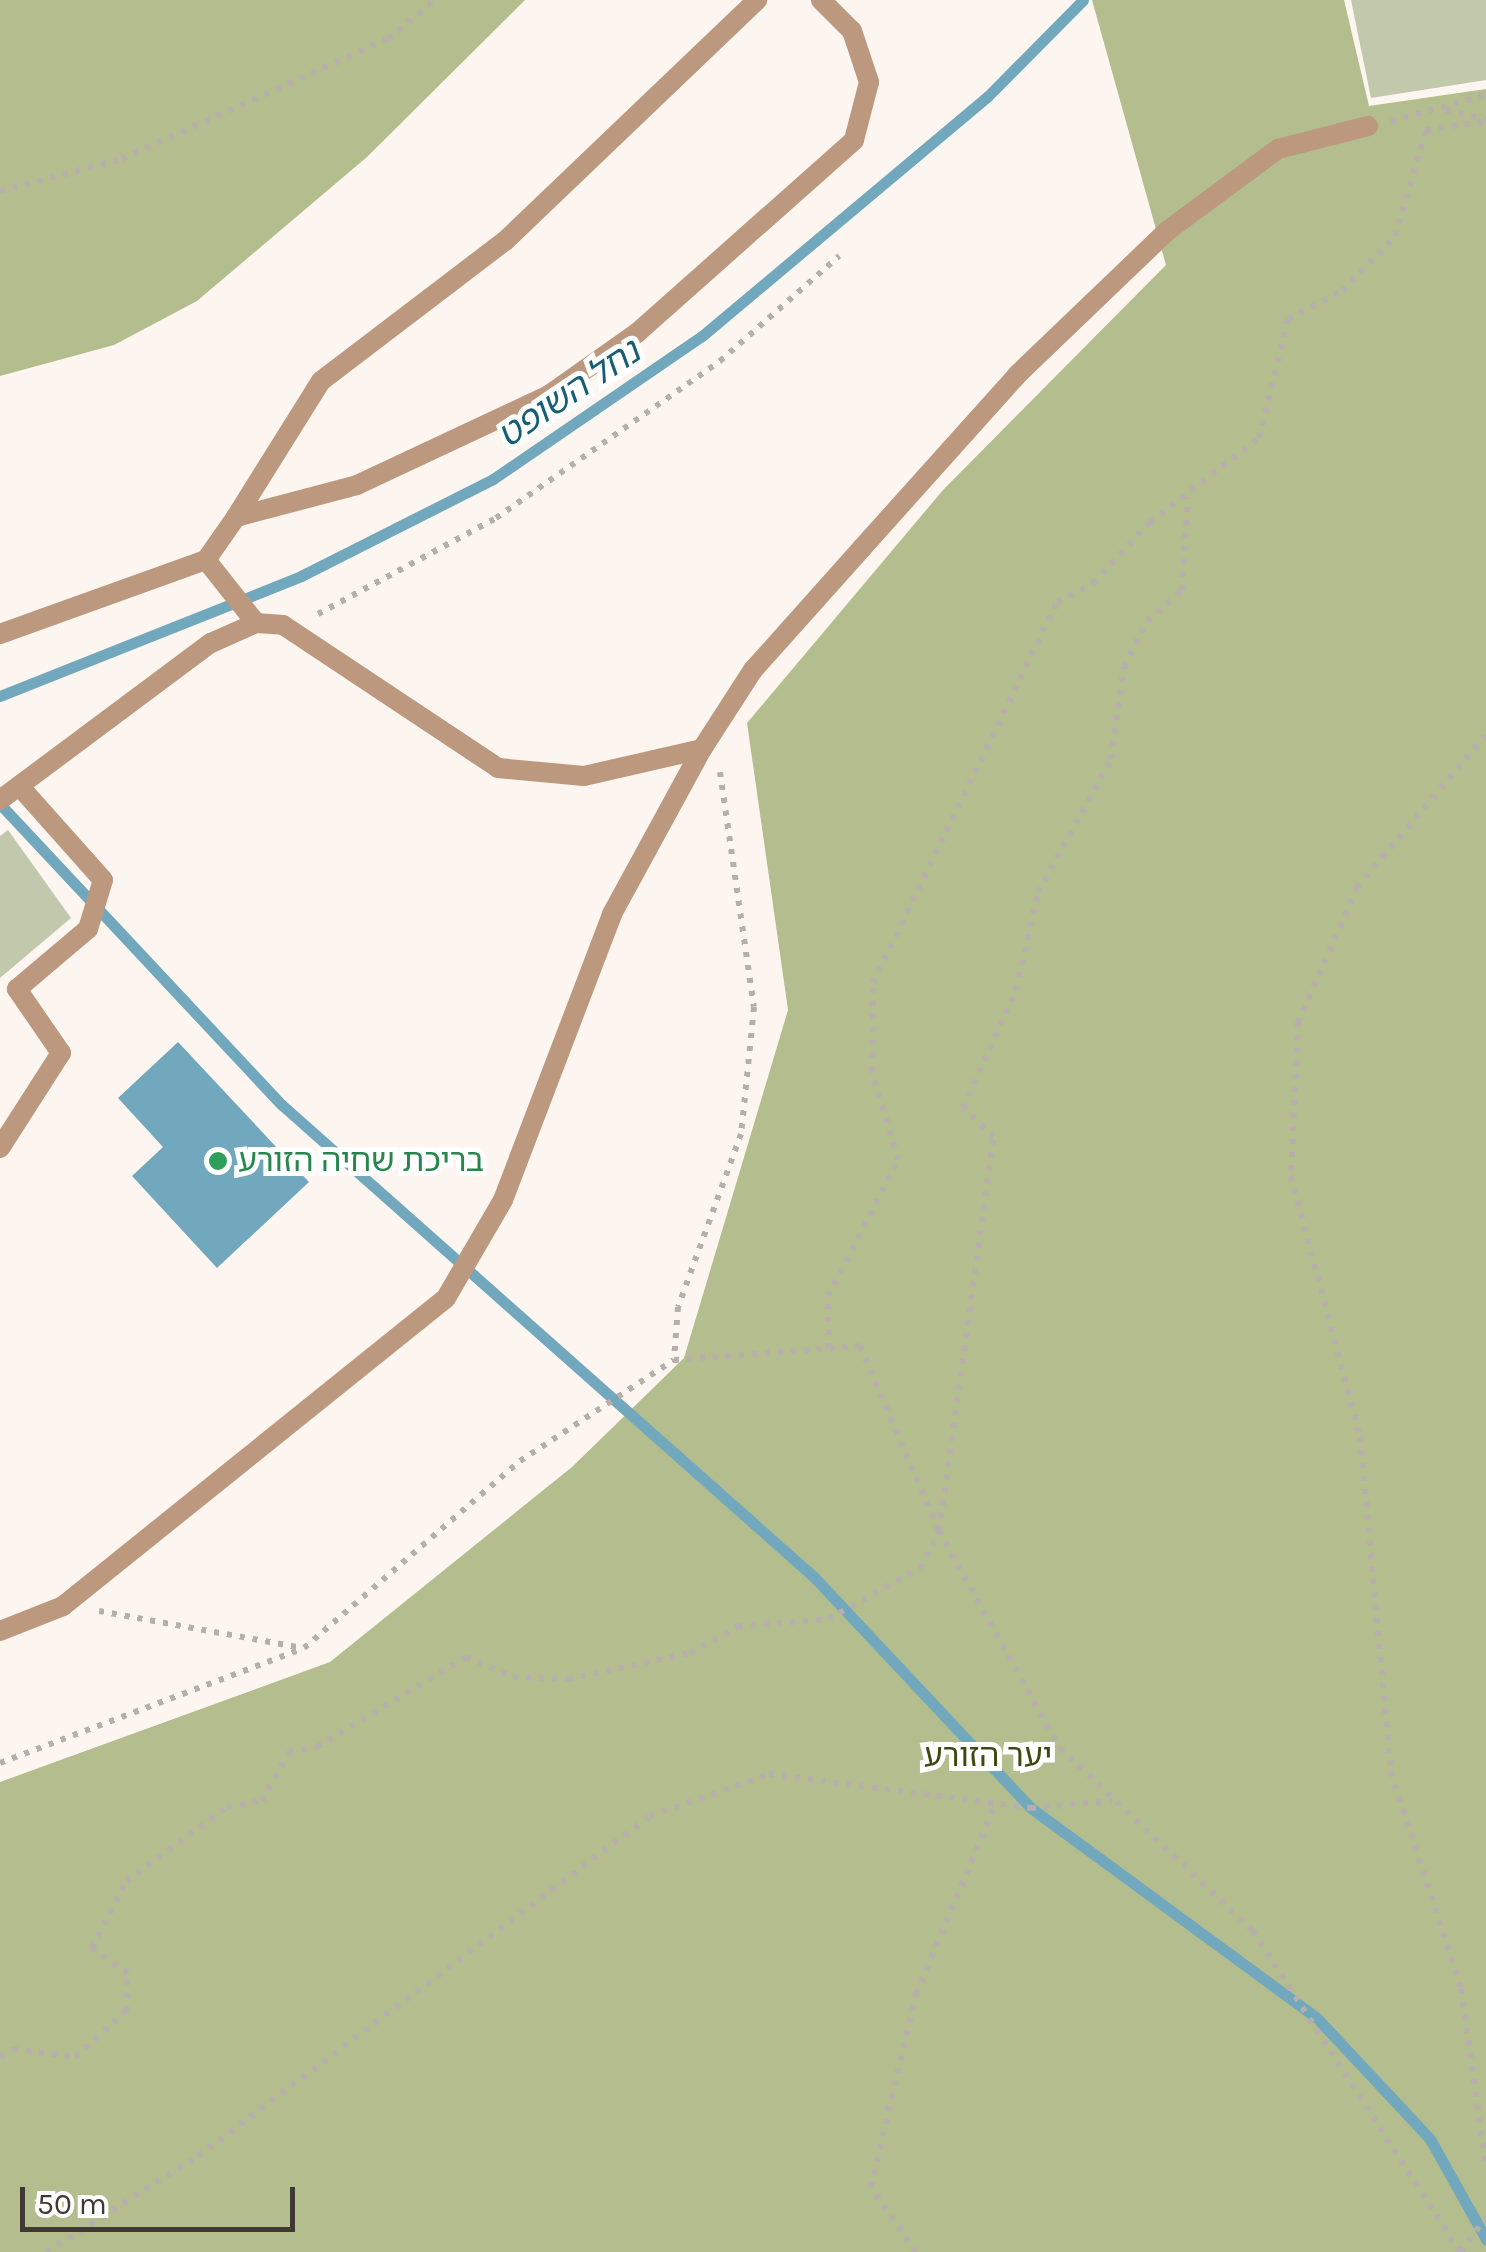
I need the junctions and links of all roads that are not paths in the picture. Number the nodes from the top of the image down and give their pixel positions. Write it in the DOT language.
graph roads {
  1 [pos="757,0"];
  2 [pos="821,0"];
  3 [pos="1368,126"];
  4 [pos="236,517"];
  5 [pos="206,560"];
  6 [pos="252,616"];
  7 [pos="0,634"];
  8 [pos="702,748"];
  9 [pos="20,787"];
  10 [pos="0,800"];
  11 [pos="0,1148"];
  12 [pos="0,1631"];
  1 -- 4 [label="street"];
  2 -- 4 [label="street"];
  3 -- 8 [label="street"];
  4 -- 5 [label="street"];
  5 -- 6 [label="street"];
  5 -- 7 [label="street"];
  6 -- 8 [label="street"];
  6 -- 9 [label="street"];
  8 -- 12 [label="street"];
  9 -- 10 [label="street"];
  9 -- 11 [label="street"];
}
